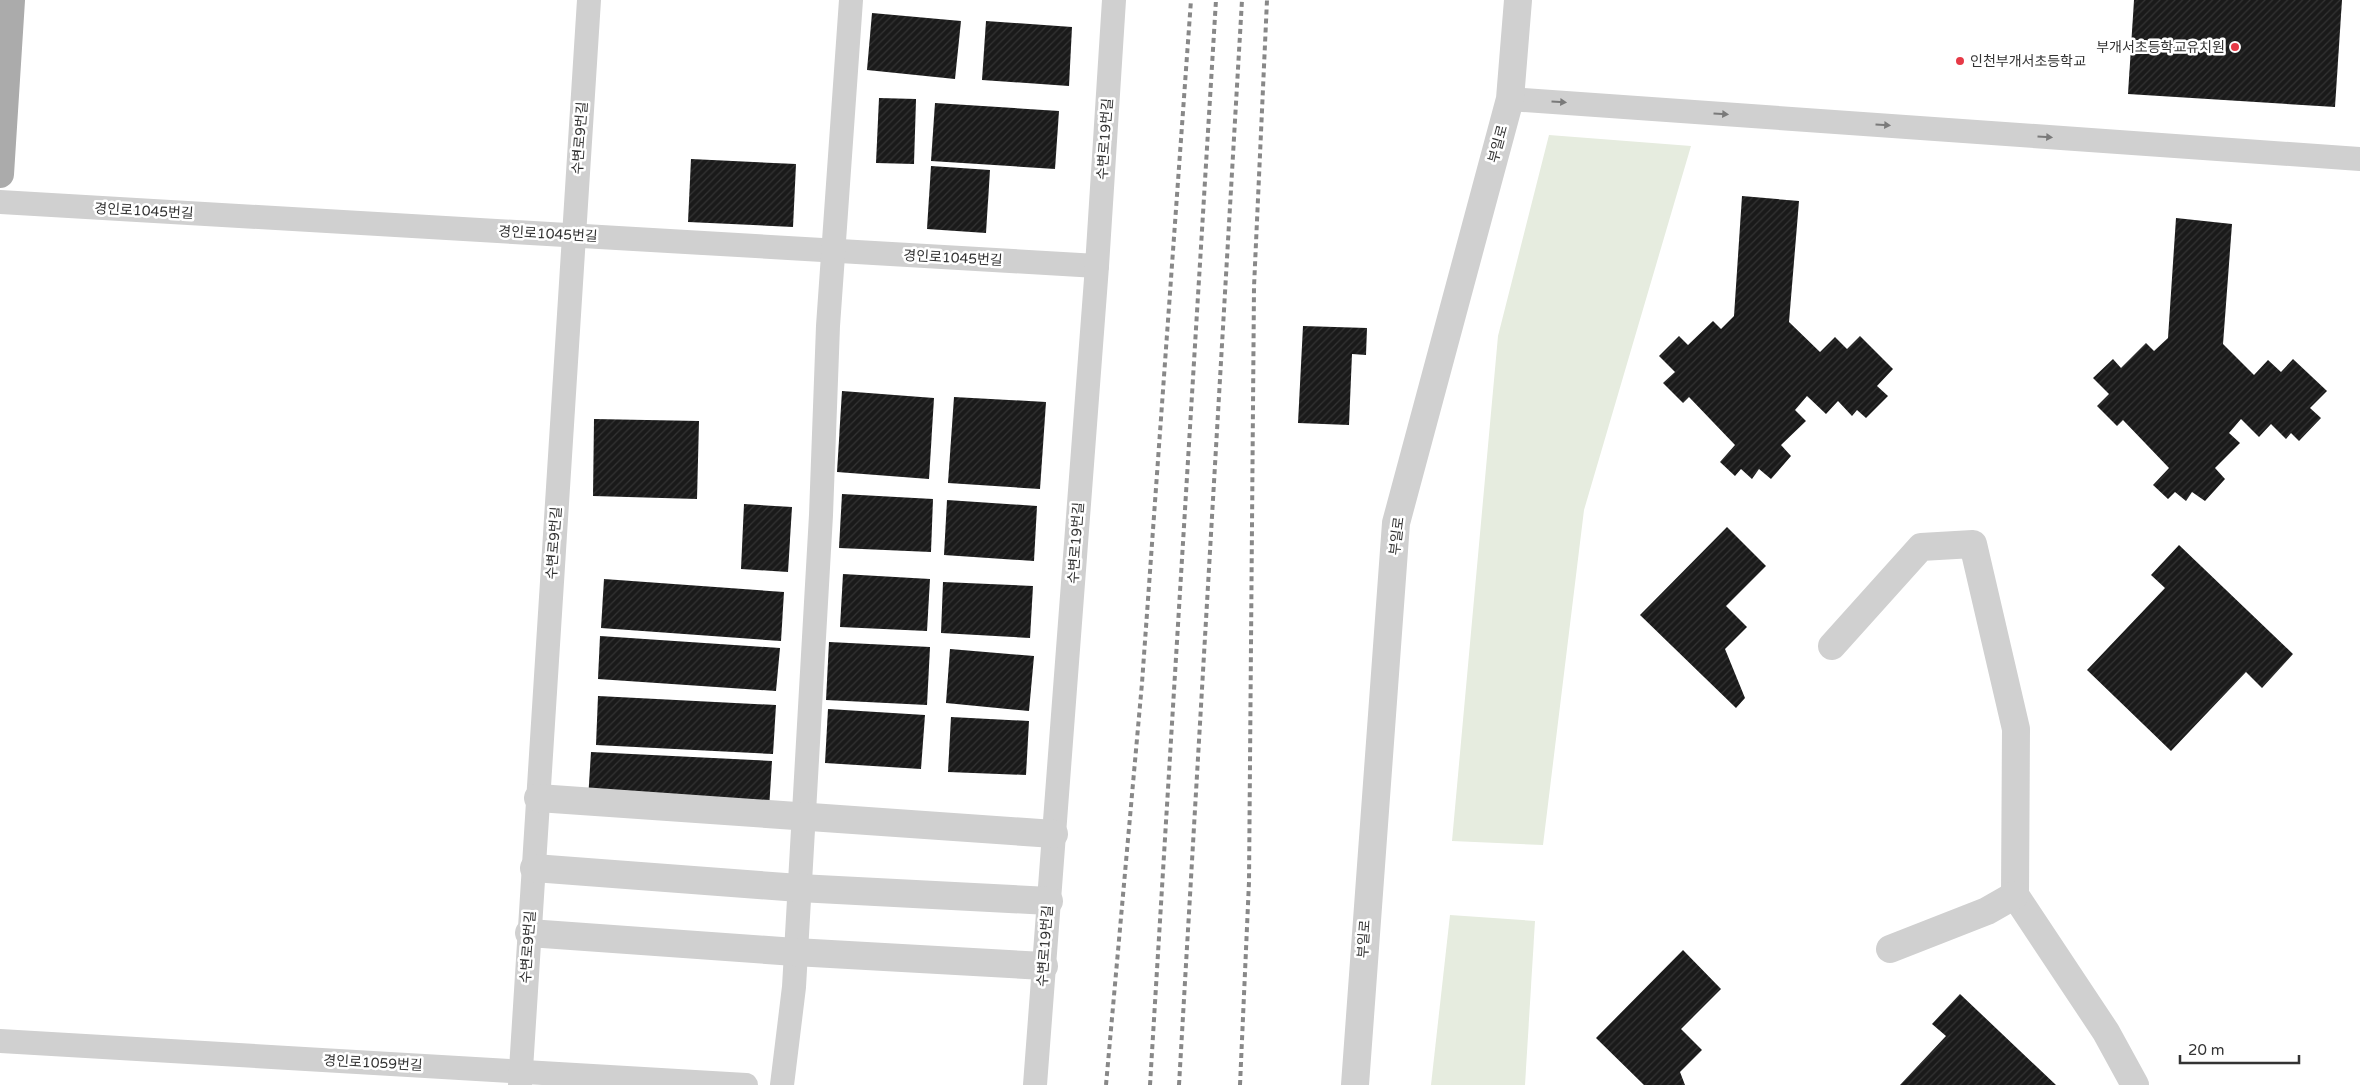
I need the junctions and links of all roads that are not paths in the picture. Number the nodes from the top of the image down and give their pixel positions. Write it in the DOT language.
graph roads {
  1 [pos="11,0"];
  2 [pos="589,0"];
  3 [pos="851,0"];
  4 [pos="1114,0"];
  5 [pos="1518,0"];
  6 [pos="1510,99"];
  7 [pos="2360,159"];
  8 [pos="0,174"];
  9 [pos="0,202"];
  10 [pos="574,236"];
  11 [pos="834,251"];
  12 [pos="1097,266"];
  13 [pos="1832,646"];
  14 [pos="538,798"];
  15 [pos="803,817"];
  16 [pos="1054,834"];
  17 [pos="534,868"];
  18 [pos="800,888"];
  19 [pos="2015,895"];
  20 [pos="1049,901"];
  21 [pos="529,933"];
  22 [pos="1890,949"];
  23 [pos="796,952"];
  24 [pos="1044,966"];
  25 [pos="0,1041"];
  26 [pos="520,1078"];
  27 [pos="746,1085"];
  28 [pos="782,1085"];
  29 [pos="1035,1085"];
  30 [pos="1355,1085"];
  31 [pos="2136,1085"];
  1 -- 8 [label="main road"];
  2 -- 10 [label="lane, 수변로9번길"];
  3 -- 11 [label="lane"];
  4 -- 12 [label="lane, 수변로19번길"];
  5 -- 6 [label="street, 부일로"];
  6 -- 7 [label="lane, one-way"];
  6 -- 30 [label="street, 부일로"];
  9 -- 10 [label="lane, 경인로1045번길"];
  10 -- 11 [label="lane, 경인로1045번길"];
  10 -- 14 [label="lane, 수변로9번길"];
  11 -- 12 [label="lane, 경인로1045번길"];
  11 -- 15 [label="lane"];
  12 -- 16 [label="lane, 수변로19번길"];
  13 -- 19 [label="street"];
  14 -- 15 [label="street"];
  14 -- 17 [label="lane, 수변로9번길"];
  15 -- 16 [label="street"];
  15 -- 18 [label="lane"];
  16 -- 20 [label="lane, 수변로19번길"];
  17 -- 18 [label="street"];
  17 -- 21 [label="lane, 수변로9번길"];
  18 -- 20 [label="street"];
  18 -- 23 [label="lane"];
  19 -- 22 [label="street"];
  19 -- 31 [label="street"];
  20 -- 24 [label="lane, 수변로19번길"];
  21 -- 23 [label="street"];
  21 -- 26 [label="lane, 수변로9번길"];
  23 -- 24 [label="street"];
  23 -- 28 [label="lane"];
  24 -- 29 [label="lane, 수변로19번길"];
  25 -- 26 [label="lane, 경인로1059번길"];
  26 -- 27 [label="lane, 경인로1059번길"];
}
